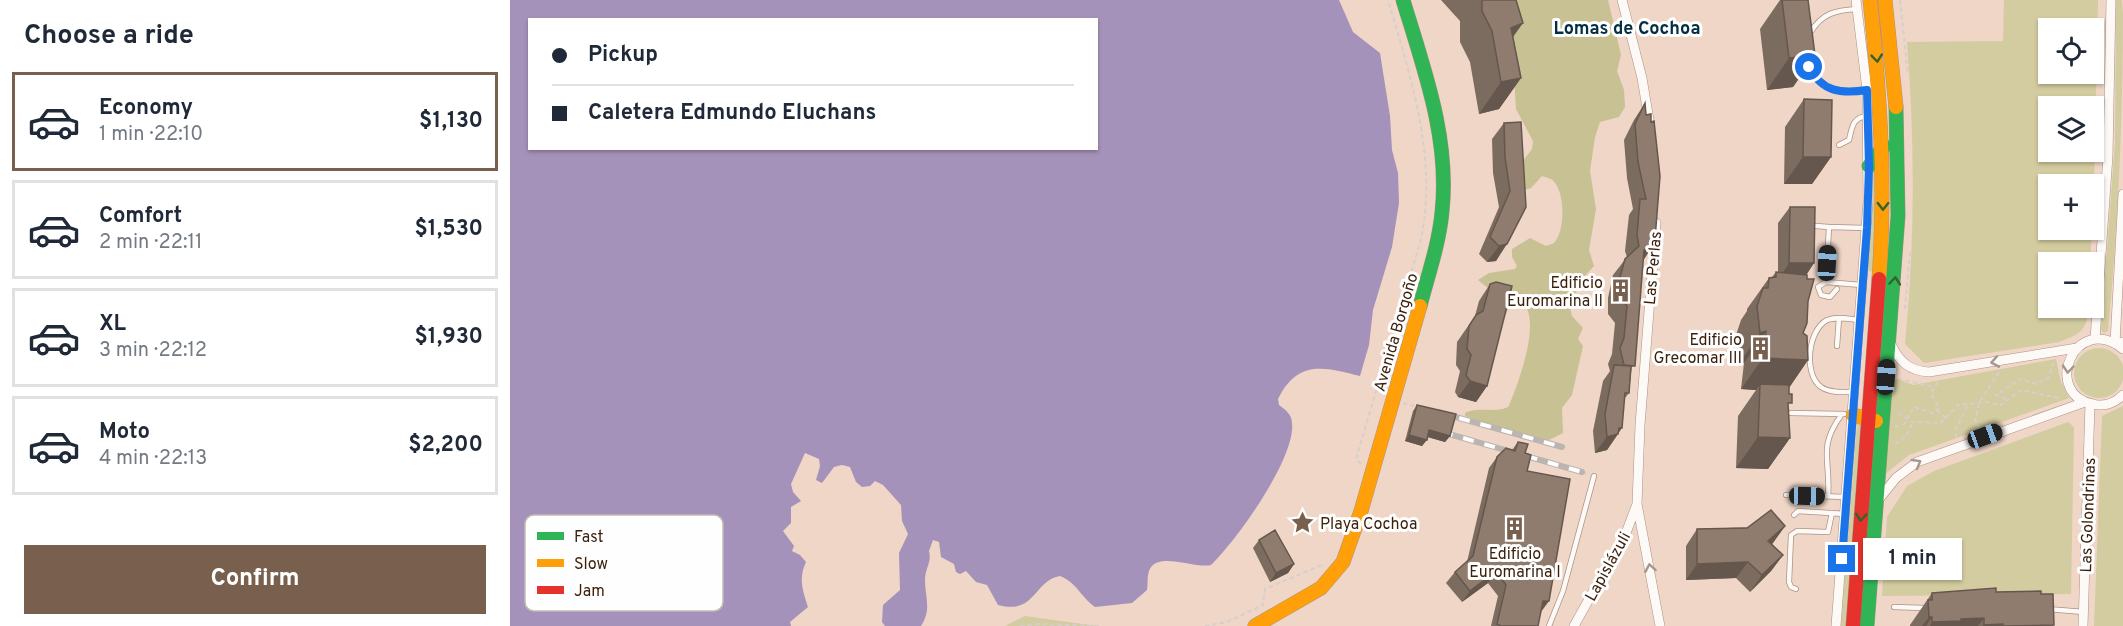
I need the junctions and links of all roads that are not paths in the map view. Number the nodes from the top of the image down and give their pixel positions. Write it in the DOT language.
graph roads {
  1 [pos="1403,0"];
  2 [pos="1622,0"];
  3 [pos="1870,0"];
  4 [pos="1885,0"];
  5 [pos="2111,0"];
  6 [pos="1857,4"];
  7 [pos="1807,42"];
  8 [pos="1806,50"];
  9 [pos="1867,90"];
  10 [pos="1868,116"];
  11 [pos="1897,116"];
  12 [pos="1651,132"];
  13 [pos="1839,145"];
  14 [pos="1883,147"];
  15 [pos="1869,166"];
  16 [pos="2123,194"];
  17 [pos="1656,209"];
  18 [pos="1816,226"];
  19 [pos="1829,227"];
  20 [pos="1867,228"];
  21 [pos="1826,282"];
  22 [pos="1862,285"];
  23 [pos="1837,289"];
  24 [pos="1839,318"];
  25 [pos="1860,320"];
  26 [pos="2095,339"];
  27 [pos="1888,340"];
  28 [pos="2120,344"];
  29 [pos="1837,346"];
  30 [pos="2077,348"];
  31 [pos="1855,392"];
  32 [pos="2123,395"];
  33 [pos="2088,403"];
  34 [pos="1791,412"];
  35 [pos="1847,414"];
  36 [pos="1868,417"];
  37 [pos="1881,430"];
  38 [pos="1594,476"];
  39 [pos="1786,495"];
  40 [pos="1828,496"];
  41 [pos="1847,497"];
  42 [pos="1876,503"];
  43 [pos="1637,504"];
  44 [pos="1832,513"];
  45 [pos="1846,514"];
  46 [pos="1794,515"];
  47 [pos="1796,589"];
  48 [pos="1894,607"];
  49 [pos="1928,608"];
  50 [pos="2041,609"];
  51 [pos="2084,612"];
  52 [pos="1255,626"];
  53 [pos="1550,626"];
  54 [pos="1574,626"];
  55 [pos="1660,626"];
  56 [pos="1836,626"];
  57 [pos="1853,626"];
  58 [pos="1867,626"];
  59 [pos="2083,626"];
  1 -- 52 [label="main road, Avenida Borgoño"];
  2 -- 12 [label="street"];
  3 -- 14 [label="main road, one-way"];
  4 -- 11 [label="main road"];
  5 -- 26 [label="street"];
  6 -- 7 [label="lane"];
  6 -- 9 [label="street"];
  8 -- 9 [label="lane"];
  9 -- 10 [label="street"];
  10 -- 13 [label="lane"];
  10 -- 15 [label="street"];
  11 -- 14 [label="main road"];
  27 -- 11 [label="main road, one-way"];
  14 -- 15 [label="main road"];
  14 -- 36 [label="main road, one-way"];
  15 -- 20 [label="street"];
  16 -- 28 [label="street"];
  17 -- 43 [label="street, Las Perlas"];
  18 -- 19 [label="lane"];
  19 -- 20 [label="lane"];
  19 -- 21 [label="lane"];
  20 -- 22 [label="street"];
  21 -- 22 [label="lane"];
  21 -- 23 [label="lane"];
  22 -- 25 [label="street"];
  24 -- 25 [label="lane"];
  24 -- 29 [label="lane"];
  24 -- 31 [label="lane"];
  25 -- 31 [label="street"];
  26 -- 28 [label="street"];
  26 -- 30 [label="street"];
  30 -- 27 [label="street, one-way"];
  27 -- 37 [label="main road"];
  30 -- 33 [label="street, one-way"];
  31 -- 35 [label="street"];
  32 -- 33 [label="street"];
  42 -- 33 [label="street, one-way"];
  33 -- 51 [label="street, Las Golondrinas"];
  34 -- 35 [label="lane"];
  35 -- 36 [label="main road"];
  35 -- 40 [label="lane"];
  35 -- 41 [label="street"];
  36 -- 37 [label="main road"];
  36 -- 57 [label="main road, one-way"];
  37 -- 42 [label="main road"];
  38 -- 53 [label="lane"];
  39 -- 40 [label="lane"];
  40 -- 41 [label="lane"];
  41 -- 45 [label="street"];
  42 -- 58 [label="main road"];
  43 -- 54 [label="street, Lapislázuli"];
  55 -- 43 [label="street, one-way"];
  44 -- 45 [label="lane"];
  44 -- 46 [label="lane"];
  44 -- 47 [label="lane"];
  45 -- 56 [label="street"];
  48 -- 49 [label="lane"];
  50 -- 51 [label="lane"];
  51 -- 59 [label="street, Las Golondrinas"];
}
